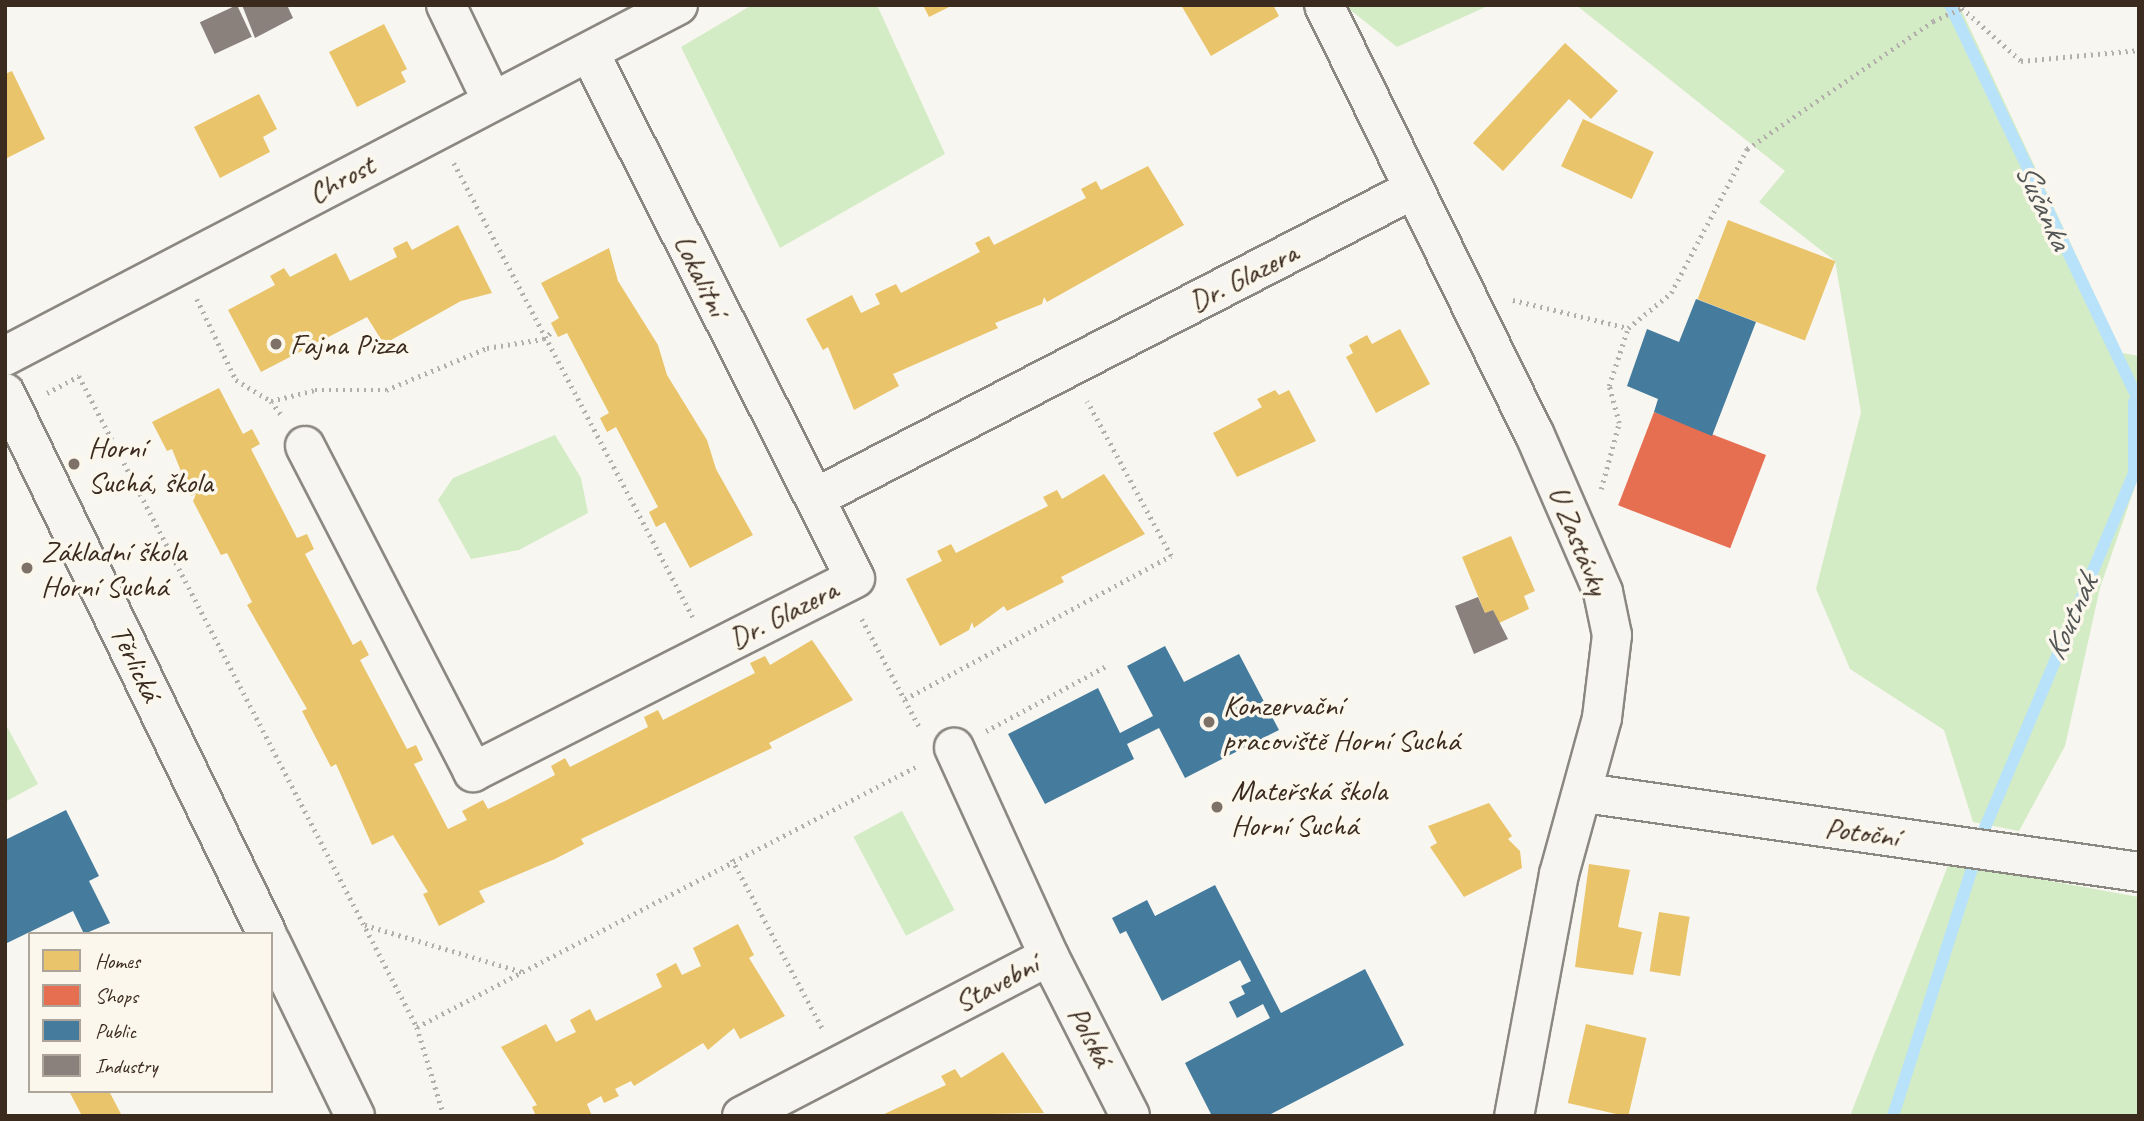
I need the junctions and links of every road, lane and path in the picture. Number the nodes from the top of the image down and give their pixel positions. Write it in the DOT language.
graph roads {
  1 [pos="446,5"];
  2 [pos="678,5"];
  3 [pos="1324,5"];
  4 [pos="2139,50"];
  5 [pos="589,52"];
  6 [pos="491,99"];
  7 [pos="437,128"];
  8 [pos="1412,190"];
  9 [pos="179,263"];
  10 [pos="1460,287"];
  11 [pos="1628,328"];
  12 [pos="554,330"];
  13 [pos="543,339"];
  14 [pos="5,356"];
  15 [pos="1069,367"];
  16 [pos="10,402"];
  17 [pos="306,446"];
  18 [pos="815,498"];
  19 [pos="1585,547"];
  20 [pos="844,584"];
  21 [pos="711,651"];
  22 [pos="1108,665"];
  23 [pos="905,699"];
  24 [pos="945,753"];
  25 [pos="1585,793"];
  26 [pos="732,859"];
  27 [pos="2139,872"];
  28 [pos="364,924"];
  29 [pos="266,932"];
  30 [pos="273,947"];
  31 [pos="1049,956"];
  32 [pos="523,972"];
  33 [pos="417,1027"];
  34 [pos="842,1064"];
  35 [pos="355,1116"];
  36 [pos="444,1116"];
  37 [pos="742,1116"];
  38 [pos="1130,1116"];
  39 [pos="1514,1116"];
  1 -- 6 [label="street"];
  2 -- 5 [label="street, Chrost"];
  3 -- 8 [label="street, U Zastávky"];
  4 -- 11 [label="path"];
  5 -- 6 [label="street, Chrost"];
  5 -- 18 [label="street, Lokalitní"];
  6 -- 7 [label="street, Chrost"];
  7 -- 9 [label="street, Chrost"];
  7 -- 13 [label="path"];
  8 -- 10 [label="street, U Zastávky"];
  8 -- 15 [label="street, Dr. Glazera"];
  9 -- 13 [label="path"];
  9 -- 14 [label="street, Chrost"];
  10 -- 11 [label="path"];
  10 -- 19 [label="street, U Zastávky"];
  11 -- 19 [label="path"];
  12 -- 13 [label="path"];
  13 -- 21 [label="path"];
  15 -- 18 [label="street, Dr. Glazera"];
  15 -- 23 [label="path"];
  16 -- 28 [label="path"];
  16 -- 29 [label="street, Těrlická"];
  17 -- 21 [label="street, Dr. Glazera"];
  18 -- 20 [label="street, Dr. Glazera"];
  19 -- 25 [label="street, U Zastávky"];
  20 -- 21 [label="street, Dr. Glazera"];
  20 -- 23 [label="path"];
  22 -- 24 [label="path"];
  23 -- 24 [label="path"];
  24 -- 26 [label="path"];
  24 -- 31 [label="street, Stavební"];
  25 -- 27 [label="street, Potoční"];
  25 -- 39 [label="street, U Zastávky"];
  26 -- 32 [label="path"];
  26 -- 34 [label="path"];
  28 -- 32 [label="path"];
  28 -- 33 [label="path"];
  30 -- 35 [label="street"];
  31 -- 34 [label="street, Stavební"];
  31 -- 38 [label="street, Polská"];
  32 -- 33 [label="path"];
  33 -- 36 [label="path"];
  34 -- 37 [label="street, Stavební"];
}
